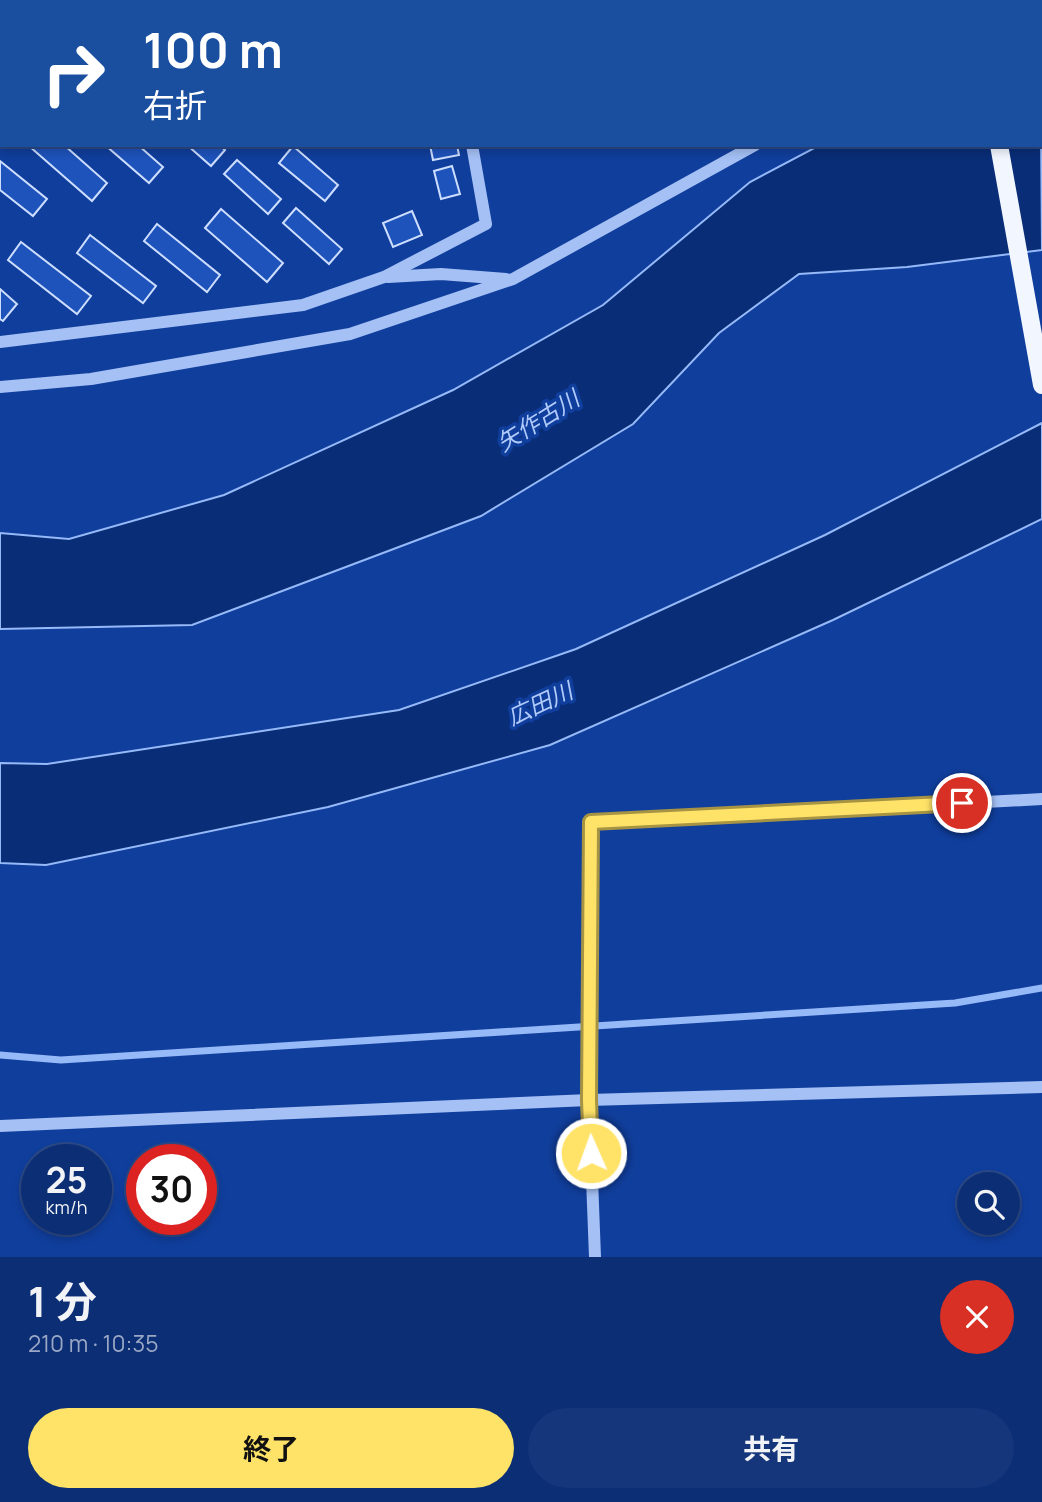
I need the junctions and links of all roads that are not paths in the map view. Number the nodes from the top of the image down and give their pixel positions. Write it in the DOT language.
graph roads {
  1 [pos="472,147"];
  2 [pos="751,147"];
  3 [pos="999,147"];
  4 [pos="384,277"];
  5 [pos="513,279"];
  6 [pos="0,342"];
  7 [pos="1042,385"];
  8 [pos="0,387"];
  9 [pos="1042,799"];
  10 [pos="1042,1087"];
  11 [pos="589,1100"];
  12 [pos="0,1126"];
  13 [pos="595,1257"];
  1 -- 4 [label="street"];
  2 -- 5 [label="street"];
  3 -- 7 [label="main road"];
  4 -- 5 [label="street"];
  4 -- 6 [label="street"];
  5 -- 8 [label="street"];
  9 -- 11 [label="street"];
  10 -- 11 [label="street"];
  11 -- 12 [label="street"];
  11 -- 13 [label="street"];
}
